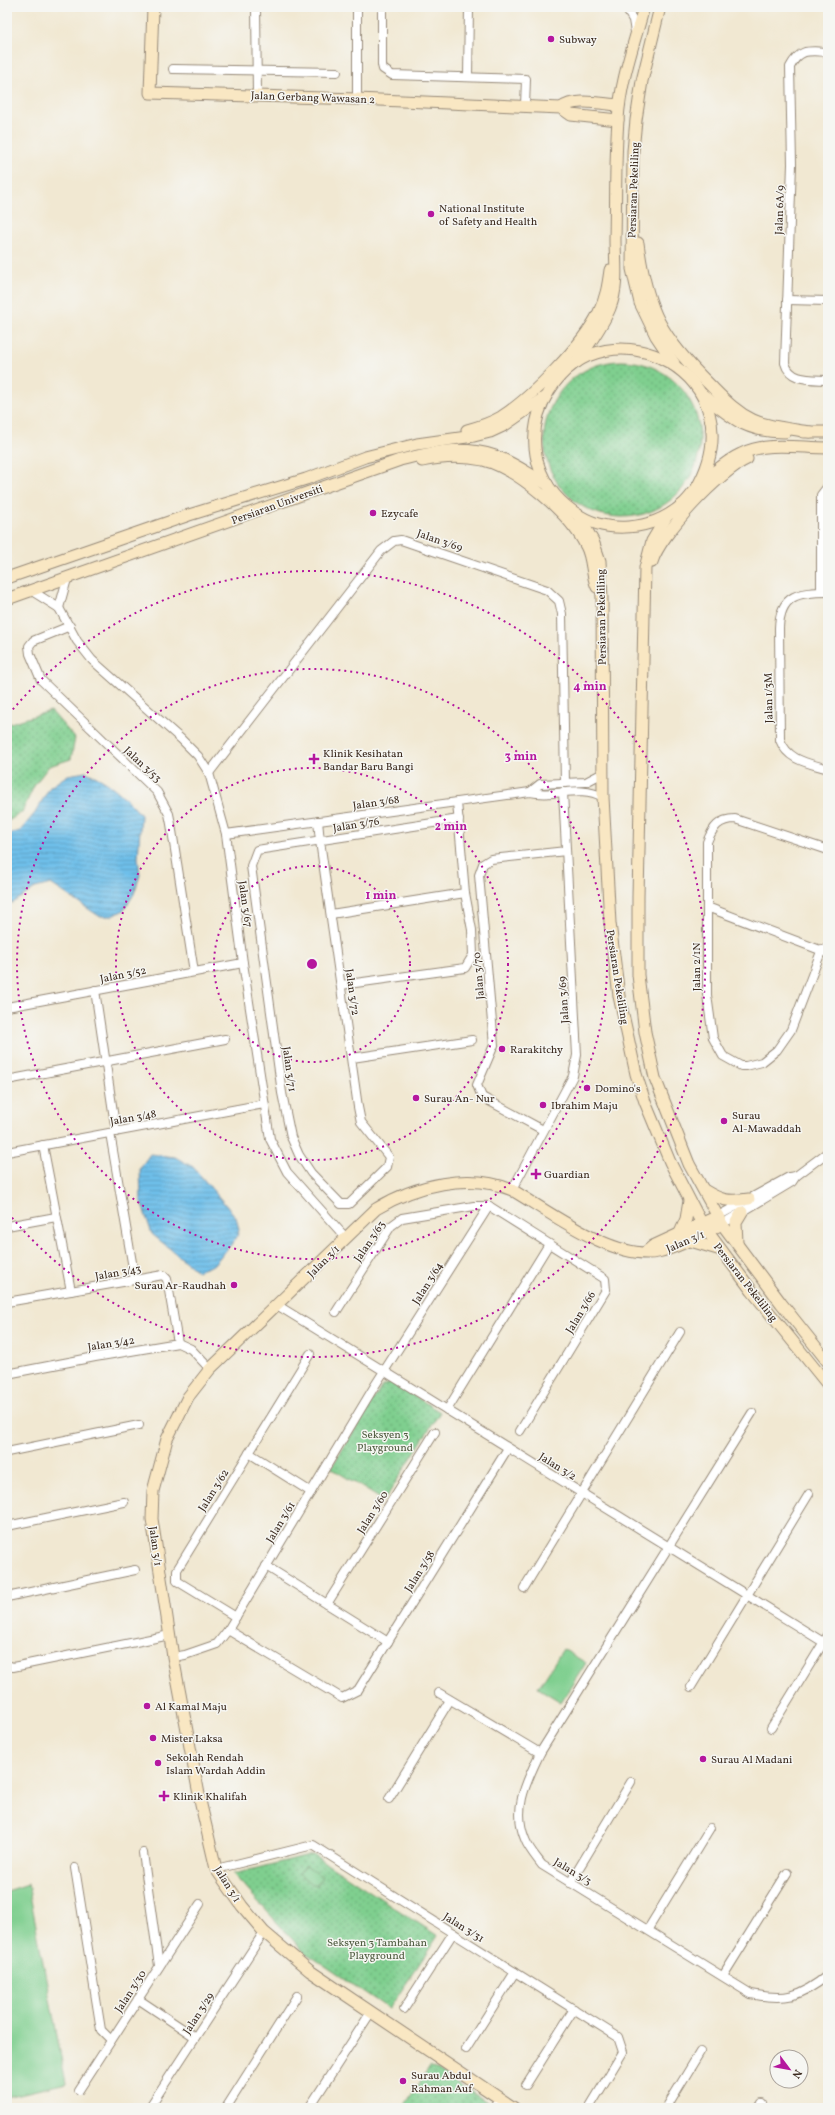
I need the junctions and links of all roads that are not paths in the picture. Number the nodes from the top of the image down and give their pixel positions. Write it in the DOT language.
graph roads {
  1 [pos="153,7"];
  2 [pos="256,7"];
  3 [pos="357,7"];
  4 [pos="382,7"];
  5 [pos="469,7"];
  6 [pos="625,7"];
  7 [pos="644,7"];
  8 [pos="660,7"];
  9 [pos="636,37"];
  10 [pos="828,52"];
  11 [pos="173,69"];
  12 [pos="257,71"];
  13 [pos="337,72"];
  14 [pos="468,77"];
  15 [pos="257,95"];
  16 [pos="358,99"];
  17 [pos="619,105"];
  18 [pos="525,106"];
  19 [pos="561,108"];
  20 [pos="618,120"];
  21 [pos="633,205"];
  22 [pos="615,241"];
  23 [pos="787,300"];
  24 [pos="828,301"];
  25 [pos="576,363"];
  26 [pos="676,366"];
  27 [pos="828,380"];
  28 [pos="700,392"];
  29 [pos="545,397"];
  30 [pos="810,432"];
  31 [pos="828,432"];
  32 [pos="815,448"];
  33 [pos="828,448"];
  34 [pos="365,457"];
  35 [pos="364,472"];
  36 [pos="547,484"];
  37 [pos="828,486"];
  38 [pos="696,489"];
  39 [pos="578,515"];
  40 [pos="667,516"];
  41 [pos="7,578"];
  42 [pos="67,579"];
  43 [pos="32,591"];
  44 [pos="644,591"];
  45 [pos="824,592"];
  46 [pos="602,598"];
  47 [pos="7,599"];
  48 [pos="59,608"];
  49 [pos="70,626"];
  50 [pos="828,769"];
  51 [pos="209,773"];
  52 [pos="603,773"];
  53 [pos="565,783"];
  54 [pos="530,792"];
  55 [pos="563,792"];
  56 [pos="603,797"];
  57 [pos="457,802"];
  58 [pos="459,819"];
  59 [pos="318,821"];
  60 [pos="226,834"];
  61 [pos="320,841"];
  62 [pos="257,850"];
  63 [pos="828,850"];
  64 [pos="566,851"];
  65 [pos="466,893"];
  66 [pos="707,907"];
  67 [pos="330,914"];
  68 [pos="825,951"];
  69 [pos="243,963"];
  70 [pos="194,972"];
  71 [pos="341,985"];
  72 [pos="95,990"];
  73 [pos="7,1007"];
  74 [pos="225,1039"];
  75 [pos="472,1040"];
  76 [pos="352,1058"];
  77 [pos="106,1062"];
  78 [pos="7,1080"];
  79 [pos="264,1104"];
  80 [pos="543,1130"];
  81 [pos="113,1132"];
  82 [pos="43,1145"];
  83 [pos="7,1152"];
  84 [pos="828,1152"];
  85 [pos="389,1157"];
  86 [pos="796,1176"];
  87 [pos="512,1190"];
  88 [pos="704,1190"];
  89 [pos="749,1199"];
  90 [pos="689,1201"];
  91 [pos="489,1206"];
  92 [pos="742,1212"];
  93 [pos="56,1217"];
  94 [pos="720,1220"];
  95 [pos="7,1226"];
  96 [pos="705,1228"];
  97 [pos="346,1238"];
  98 [pos="683,1238"];
  99 [pos="550,1244"];
  100 [pos="737,1245"];
  101 [pos="721,1250"];
  102 [pos="135,1280"];
  103 [pos="71,1291"];
  104 [pos="7,1302"];
  105 [pos="277,1305"];
  106 [pos="336,1312"];
  107 [pos="680,1332"];
  108 [pos="178,1343"];
  109 [pos="310,1354"];
  110 [pos="828,1362"];
  111 [pos="210,1369"];
  112 [pos="384,1371"];
  113 [pos="7,1374"];
  114 [pos="828,1385"];
  115 [pos="447,1410"];
  116 [pos="752,1413"];
  117 [pos="139,1425"];
  118 [pos="520,1431"];
  119 [pos="435,1432"];
  120 [pos="508,1448"];
  121 [pos="7,1452"];
  122 [pos="249,1453"];
  123 [pos="311,1492"];
  124 [pos="582,1493"];
  125 [pos="809,1494"];
  126 [pos="124,1502"];
  127 [pos="7,1526"];
  128 [pos="669,1547"];
  129 [pos="266,1566"];
  130 [pos="135,1570"];
  131 [pos="524,1588"];
  132 [pos="748,1595"];
  133 [pos="7,1597"];
  134 [pos="327,1604"];
  135 [pos="236,1617"];
  136 [pos="228,1630"];
  137 [pos="170,1635"];
  138 [pos="826,1641"];
  139 [pos="388,1642"];
  140 [pos="173,1657"];
  141 [pos="7,1665"];
  142 [pos="692,1687"];
  143 [pos="439,1693"];
  144 [pos="450,1700"];
  145 [pos="770,1728"];
  146 [pos="540,1754"];
  147 [pos="631,1782"];
  148 [pos="390,1799"];
  149 [pos="710,1828"];
  150 [pos="143,1853"];
  151 [pos="75,1868"];
  152 [pos="216,1869"];
  153 [pos="787,1873"];
  154 [pos="570,1882"];
  155 [pos="200,1904"];
  156 [pos="648,1929"];
  157 [pos="264,1932"];
  158 [pos="453,1933"];
  159 [pos="159,1966"];
  160 [pos="514,1972"];
  161 [pos="828,1975"];
  162 [pos="723,1976"];
  163 [pos="297,1996"];
  164 [pos="138,1999"];
  165 [pos="404,2009"];
  166 [pos="574,2009"];
  167 [pos="371,2012"];
  168 [pos="196,2037"];
  169 [pos="111,2040"];
  170 [pos="466,2049"];
  171 [pos="700,2052"];
  172 [pos="526,2085"];
  173 [pos="79,2090"];
  174 [pos="496,2103"];
  175 [pos="150,2107"];
  176 [pos="226,2108"];
  177 [pos="309,2108"];
  178 [pos="514,2108"];
  179 [pos="589,2108"];
  180 [pos="666,2108"];
  1 -- 15 [label="main road, Jalan Gerbang Wawasan 2"];
  2 -- 12 [label="street"];
  3 -- 16 [label="street"];
  4 -- 14 [label="street"];
  5 -- 14 [label="street"];
  6 -- 9 [label="street"];
  7 -- 9 [label="main road, Persiaran Pekeliling"];
  8 -- 21 [label="main road, Persiaran Pekeliling"];
  9 -- 17 [label="main road, Persiaran Pekeliling"];
  10 -- 23 [label="street, Jalan 6A/9"];
  11 -- 12 [label="street"];
  12 -- 13 [label="street"];
  12 -- 15 [label="street"];
  14 -- 18 [label="street"];
  15 -- 16 [label="main road, Jalan Gerbang Wawasan 2"];
  16 -- 18 [label="main road, Jalan Gerbang Wawasan 2"];
  17 -- 19 [label="main road, Jalan Gerbang Wawasan 2"];
  17 -- 20 [label="main road, Persiaran Pekeliling"];
  18 -- 19 [label="main road, Jalan Gerbang Wawasan 2"];
  19 -- 20 [label="main road, Jalan Gerbang Wawasan 2"];
  20 -- 22 [label="main road, Persiaran Pekeliling"];
  21 -- 26 [label="main road, Persiaran Pekeliling"];
  21 -- 30 [label="main road"];
  22 -- 25 [label="main road, Persiaran Pekeliling"];
  22 -- 34 [label="main road"];
  23 -- 24 [label="street"];
  23 -- 27 [label="street, Jalan 6A/9"];
  25 -- 26 [label="main road"];
  25 -- 29 [label="main road"];
  26 -- 28 [label="main road"];
  28 -- 30 [label="main road"];
  28 -- 38 [label="main road"];
  29 -- 34 [label="main road, Persiaran Universiti"];
  29 -- 36 [label="main road"];
  30 -- 31 [label="main road"];
  32 -- 33 [label="main road"];
  32 -- 38 [label="main road"];
  32 -- 44 [label="main road"];
  34 -- 41 [label="main road, Persiaran Universiti"];
  35 -- 36 [label="main road, Persiaran Universiti"];
  35 -- 42 [label="main road, Persiaran Universiti"];
  35 -- 46 [label="main road"];
  36 -- 39 [label="main road"];
  37 -- 45 [label="street"];
  38 -- 40 [label="main road"];
  39 -- 40 [label="main road"];
  39 -- 46 [label="main road, Persiaran Pekeliling"];
  40 -- 44 [label="main road, Persiaran Pekeliling"];
  42 -- 43 [label="main road, Persiaran Universiti"];
  42 -- 48 [label="street"];
  43 -- 47 [label="main road, Persiaran Universiti"];
  43 -- 48 [label="street"];
  44 -- 88 [label="main road, Persiaran Pekeliling"];
  45 -- 50 [label="street, Jalan 1/3M"];
  46 -- 52 [label="main road, Persiaran Pekeliling"];
  48 -- 49 [label="street, Jalan 3/67"];
  49 -- 51 [label="street, Jalan 3/67"];
  49 -- 70 [label="street, Jalan 3/53"];
  51 -- 53 [label="street, Jalan 3/69"];
  51 -- 60 [label="street, Jalan 3/67"];
  52 -- 53 [label="street, Jalan 3/68"];
  52 -- 56 [label="main road, Persiaran Pekeliling"];
  53 -- 54 [label="street, Jalan 3/68"];
  54 -- 55 [label="street, Jalan 3/68"];
  54 -- 57 [label="street, Jalan 3/68"];
  55 -- 56 [label="street, Jalan 3/68"];
  55 -- 64 [label="street, Jalan 3/69"];
  56 -- 90 [label="main road, Persiaran Pekeliling"];
  57 -- 58 [label="street"];
  57 -- 59 [label="street, Jalan 3/68"];
  58 -- 61 [label="street, Jalan 3/76"];
  58 -- 65 [label="street"];
  59 -- 60 [label="street, Jalan 3/68"];
  59 -- 61 [label="street, Jalan 3/72"];
  60 -- 69 [label="street, Jalan 3/67"];
  61 -- 62 [label="street, Jalan 3/76"];
  61 -- 67 [label="street, Jalan 3/72"];
  62 -- 85 [label="street, Jalan 3/71"];
  63 -- 66 [label="street, Jalan 2/1N"];
  64 -- 80 [label="street, Jalan 3/69"];
  64 -- 80 [label="street, Jalan 3/70"];
  65 -- 67 [label="street"];
  65 -- 71 [label="street"];
  66 -- 68 [label="street"];
  66 -- 68 [label="street, Jalan 2/1N"];
  67 -- 71 [label="street, Jalan 3/72"];
  69 -- 70 [label="street, Jalan 3/52"];
  69 -- 79 [label="street, Jalan 3/67"];
  70 -- 72 [label="street, Jalan 3/52"];
  71 -- 76 [label="street, Jalan 3/72"];
  72 -- 73 [label="street, Jalan 3/52"];
  72 -- 77 [label="street"];
  74 -- 77 [label="street"];
  75 -- 76 [label="street"];
  76 -- 85 [label="street, Jalan 3/72"];
  77 -- 78 [label="street"];
  77 -- 81 [label="street"];
  79 -- 81 [label="street, Jalan 3/48"];
  79 -- 97 [label="street, Jalan 3/67"];
  80 -- 87 [label="street, Jalan 3/69"];
  81 -- 82 [label="street, Jalan 3/48"];
  81 -- 102 [label="street"];
  82 -- 83 [label="street, Jalan 3/48"];
  82 -- 93 [label="street"];
  84 -- 86 [label="street"];
  86 -- 89 [label="street"];
  86 -- 92 [label="street"];
  87 -- 97 [label="main road, Jalan 3/1"];
  87 -- 98 [label="main road, Jalan 3/1"];
  88 -- 89 [label="main road"];
  88 -- 94 [label="main road, Persiaran Pekeliling"];
  89 -- 94 [label="street"];
  90 -- 96 [label="main road, Persiaran Pekeliling"];
  90 -- 98 [label="main road"];
  91 -- 99 [label="street, Jalan 3/66"];
  91 -- 106 [label="street, Jalan 3/63"];
  91 -- 112 [label="street, Jalan 3/64"];
  92 -- 94 [label="street"];
  92 -- 100 [label="main road"];
  93 -- 95 [label="street"];
  93 -- 103 [label="street"];
  94 -- 96 [label="main road, Jalan 3/1"];
  94 -- 100 [label="main road, Persiaran Pekeliling"];
  96 -- 98 [label="main road, Jalan 3/1"];
  96 -- 101 [label="main road, Persiaran Pekeliling"];
  97 -- 105 [label="main road, Jalan 3/1"];
  98 -- 101 [label="main road"];
  99 -- 115 [label="street"];
  99 -- 118 [label="street, Jalan 3/66"];
  100 -- 110 [label="main road, Persiaran Pekeliling"];
  101 -- 114 [label="main road, Persiaran Pekeliling"];
  102 -- 103 [label="street, Jalan 3/43"];
  102 -- 108 [label="street, Jalan 3/43"];
  103 -- 104 [label="street, Jalan 3/43"];
  105 -- 111 [label="main road, Jalan 3/1"];
  105 -- 112 [label="street, Jalan 3/2"];
  107 -- 124 [label="street"];
  108 -- 111 [label="street"];
  108 -- 113 [label="street, Jalan 3/42"];
  109 -- 122 [label="street, Jalan 3/62"];
  111 -- 137 [label="main road, Jalan 3/1"];
  112 -- 115 [label="street, Jalan 3/2"];
  112 -- 123 [label="street, Jalan 3/61"];
  115 -- 120 [label="street, Jalan 3/2"];
  116 -- 128 [label="street, Jalan 3/3"];
  117 -- 121 [label="street"];
  119 -- 134 [label="street, Jalan 3/60"];
  120 -- 124 [label="street, Jalan 3/2"];
  120 -- 139 [label="street, Jalan 3/58"];
  122 -- 123 [label="street"];
  122 -- 135 [label="street, Jalan 3/62"];
  123 -- 129 [label="street, Jalan 3/61"];
  124 -- 128 [label="street, Jalan 3/2"];
  124 -- 131 [label="street"];
  125 -- 132 [label="street"];
  126 -- 127 [label="street"];
  128 -- 132 [label="street, Jalan 3/2"];
  128 -- 146 [label="street, Jalan 3/3"];
  129 -- 134 [label="street"];
  129 -- 135 [label="street, Jalan 3/61"];
  130 -- 133 [label="street"];
  132 -- 138 [label="street, Jalan 3/2"];
  132 -- 142 [label="street"];
  134 -- 139 [label="street"];
  135 -- 136 [label="street, Jalan 3/61"];
  136 -- 139 [label="street, Jalan 3/58"];
  136 -- 140 [label="street, Jalan 3/61"];
  137 -- 140 [label="main road, Jalan 3/1"];
  137 -- 141 [label="street"];
  138 -- 145 [label="street"];
  140 -- 152 [label="main road, Jalan 3/1"];
  143 -- 144 [label="street"];
  144 -- 146 [label="street"];
  144 -- 148 [label="street"];
  146 -- 154 [label="street, Jalan 3/3"];
  147 -- 154 [label="street"];
  149 -- 156 [label="street"];
  150 -- 159 [label="street"];
  151 -- 169 [label="street"];
  152 -- 157 [label="main road, Jalan 3/1"];
  152 -- 158 [label="street, Jalan 3/31"];
  153 -- 162 [label="street"];
  154 -- 156 [label="street, Jalan 3/3"];
  155 -- 159 [label="street, Jalan 3/30"];
  156 -- 162 [label="street, Jalan 3/3"];
  157 -- 167 [label="main road, Jalan 3/1"];
  157 -- 168 [label="street, Jalan 3/29"];
  158 -- 160 [label="street, Jalan 3/31"];
  158 -- 165 [label="street"];
  159 -- 164 [label="street, Jalan 3/30"];
  160 -- 166 [label="street, Jalan 3/31"];
  160 -- 170 [label="street"];
  161 -- 162 [label="street, Jalan 3/3"];
  163 -- 176 [label="street"];
  164 -- 168 [label="street"];
  164 -- 169 [label="street, Jalan 3/30"];
  166 -- 172 [label="street"];
  166 -- 179 [label="street, Jalan 3/31"];
  167 -- 174 [label="main road, Jalan 3/1"];
  167 -- 177 [label="street"];
  168 -- 175 [label="street, Jalan 3/29"];
  169 -- 173 [label="street, Jalan 3/30"];
  171 -- 180 [label="street"];
  174 -- 178 [label="main road, Jalan 3/1"];
}
